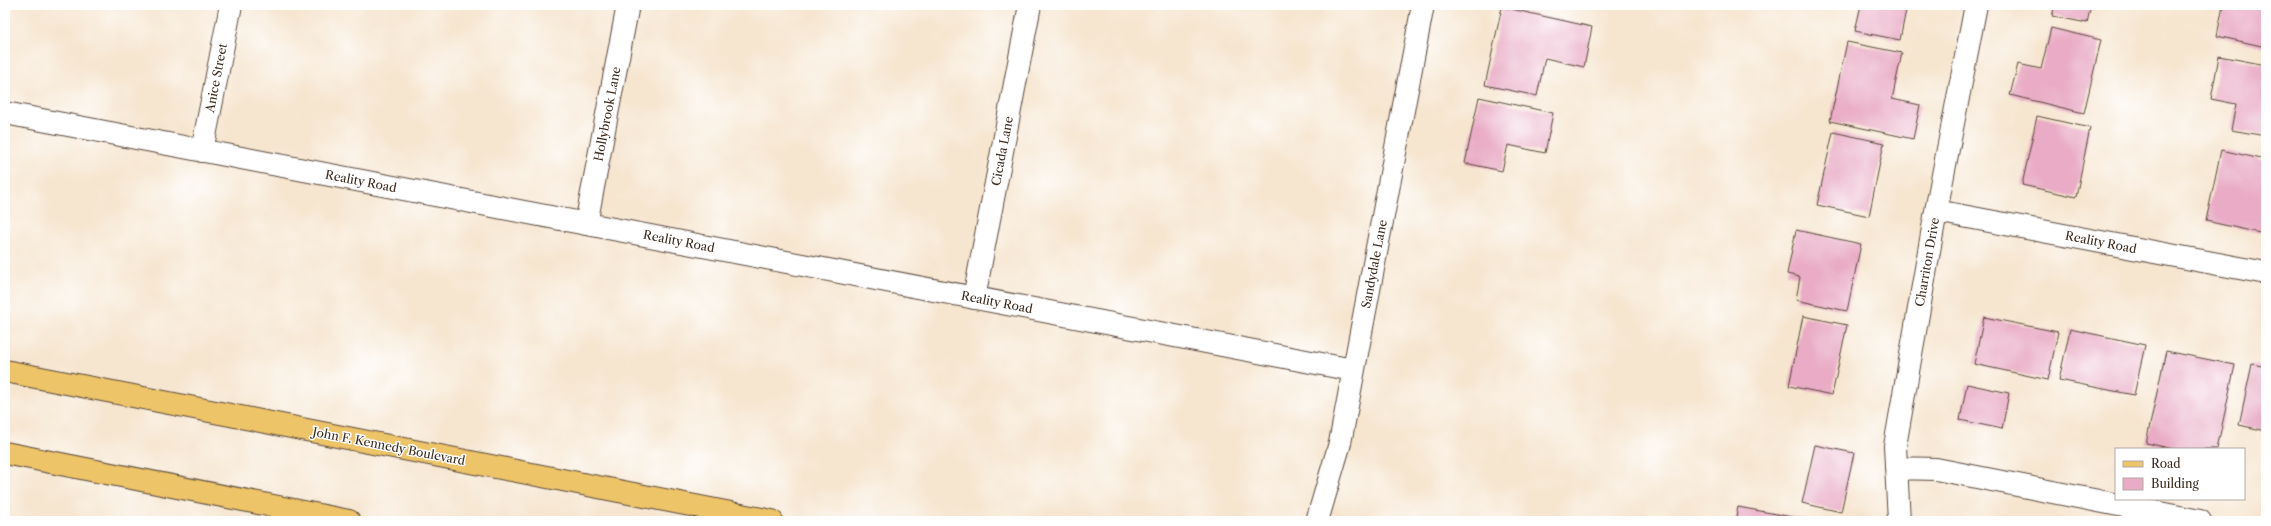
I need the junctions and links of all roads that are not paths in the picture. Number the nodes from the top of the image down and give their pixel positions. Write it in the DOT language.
graph roads {
  1 [pos="230,5"];
  2 [pos="628,5"];
  3 [pos="1030,5"];
  4 [pos="1423,5"];
  5 [pos="1976,5"];
  6 [pos="5,113"];
  7 [pos="202,151"];
  8 [pos="1936,211"];
  9 [pos="586,224"];
  10 [pos="2266,273"];
  11 [pos="974,298"];
  12 [pos="1353,370"];
  13 [pos="5,372"];
  14 [pos="5,453"];
  15 [pos="1896,468"];
  16 [pos="2125,514"];
  17 [pos="349,521"];
  18 [pos="772,521"];
  19 [pos="1317,521"];
  20 [pos="1899,521"];
  21 [pos="2200,521"];
  1 -- 7 [label="street, Anice Street"];
  2 -- 9 [label="street, Hollybrook Lane"];
  3 -- 11 [label="street, Cicada Lane"];
  4 -- 12 [label="street, Sandydale Lane"];
  5 -- 8 [label="street, Charriton Drive"];
  6 -- 7 [label="street, Reality Road"];
  7 -- 9 [label="street, Reality Road"];
  8 -- 10 [label="street, Reality Road"];
  8 -- 15 [label="street, Charriton Drive"];
  9 -- 11 [label="street, Reality Road"];
  11 -- 12 [label="street, Reality Road"];
  12 -- 19 [label="street, Sandydale Lane"];
  13 -- 18 [label="main road, John F. Kennedy Boulevard"];
  14 -- 17 [label="main road"];
  15 -- 16 [label="street"];
  15 -- 20 [label="street, Charriton Drive"];
  16 -- 21 [label="street"];
}
